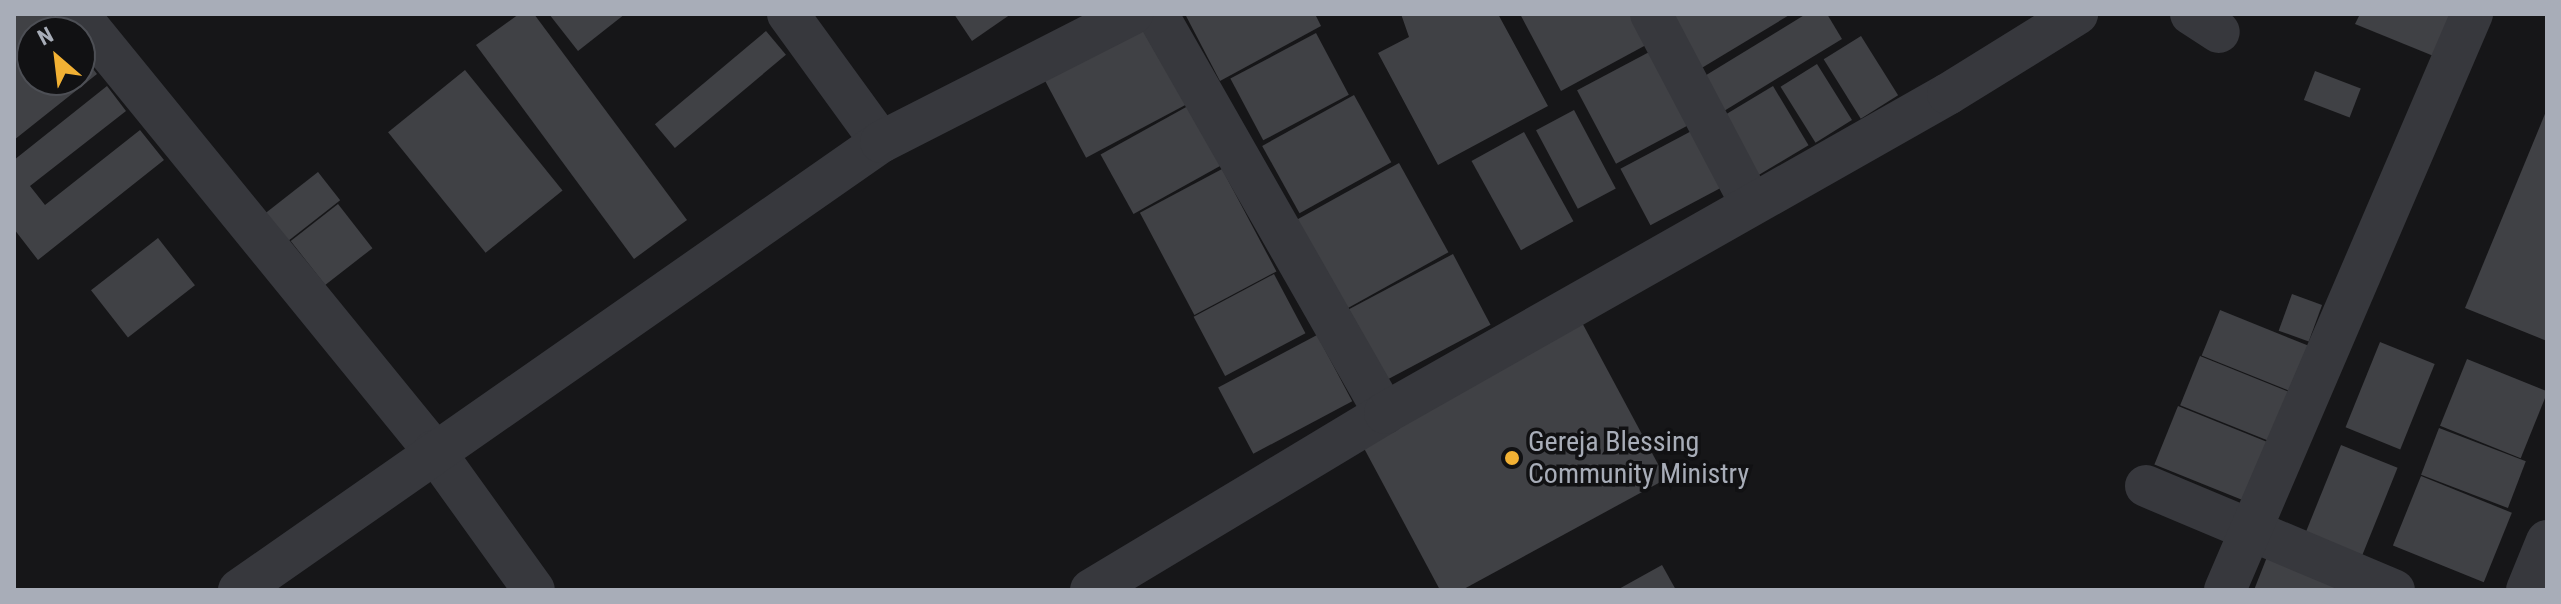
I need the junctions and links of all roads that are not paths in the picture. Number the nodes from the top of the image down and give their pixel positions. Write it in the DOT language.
graph roads {
  1 [pos="78,14"];
  2 [pos="788,14"];
  3 [pos="1132,14"];
  4 [pos="1157,14"];
  5 [pos="1651,14"];
  6 [pos="2077,14"];
  7 [pos="2472,14"];
  8 [pos="881,142"];
  9 [pos="1750,202"];
  10 [pos="1385,413"];
  11 [pos="434,451"];
  12 [pos="2146,486"];
  13 [pos="2250,530"];
  14 [pos="2547,541"];
  15 [pos="239,590"];
  16 [pos="534,590"];
  17 [pos="1091,590"];
  18 [pos="2225,590"];
  19 [pos="2394,590"];
  20 [pos="2527,590"];
  1 -- 11 [label="street"];
  2 -- 8 [label="street"];
  3 -- 8 [label="street"];
  4 -- 10 [label="street"];
  5 -- 9 [label="street"];
  6 -- 9 [label="street"];
  7 -- 13 [label="street"];
  8 -- 11 [label="street"];
  9 -- 10 [label="street"];
  10 -- 17 [label="street"];
  11 -- 15 [label="street"];
  11 -- 16 [label="street"];
  12 -- 13 [label="street"];
  13 -- 18 [label="street"];
  13 -- 19 [label="street"];
  14 -- 20 [label="street"];
}
